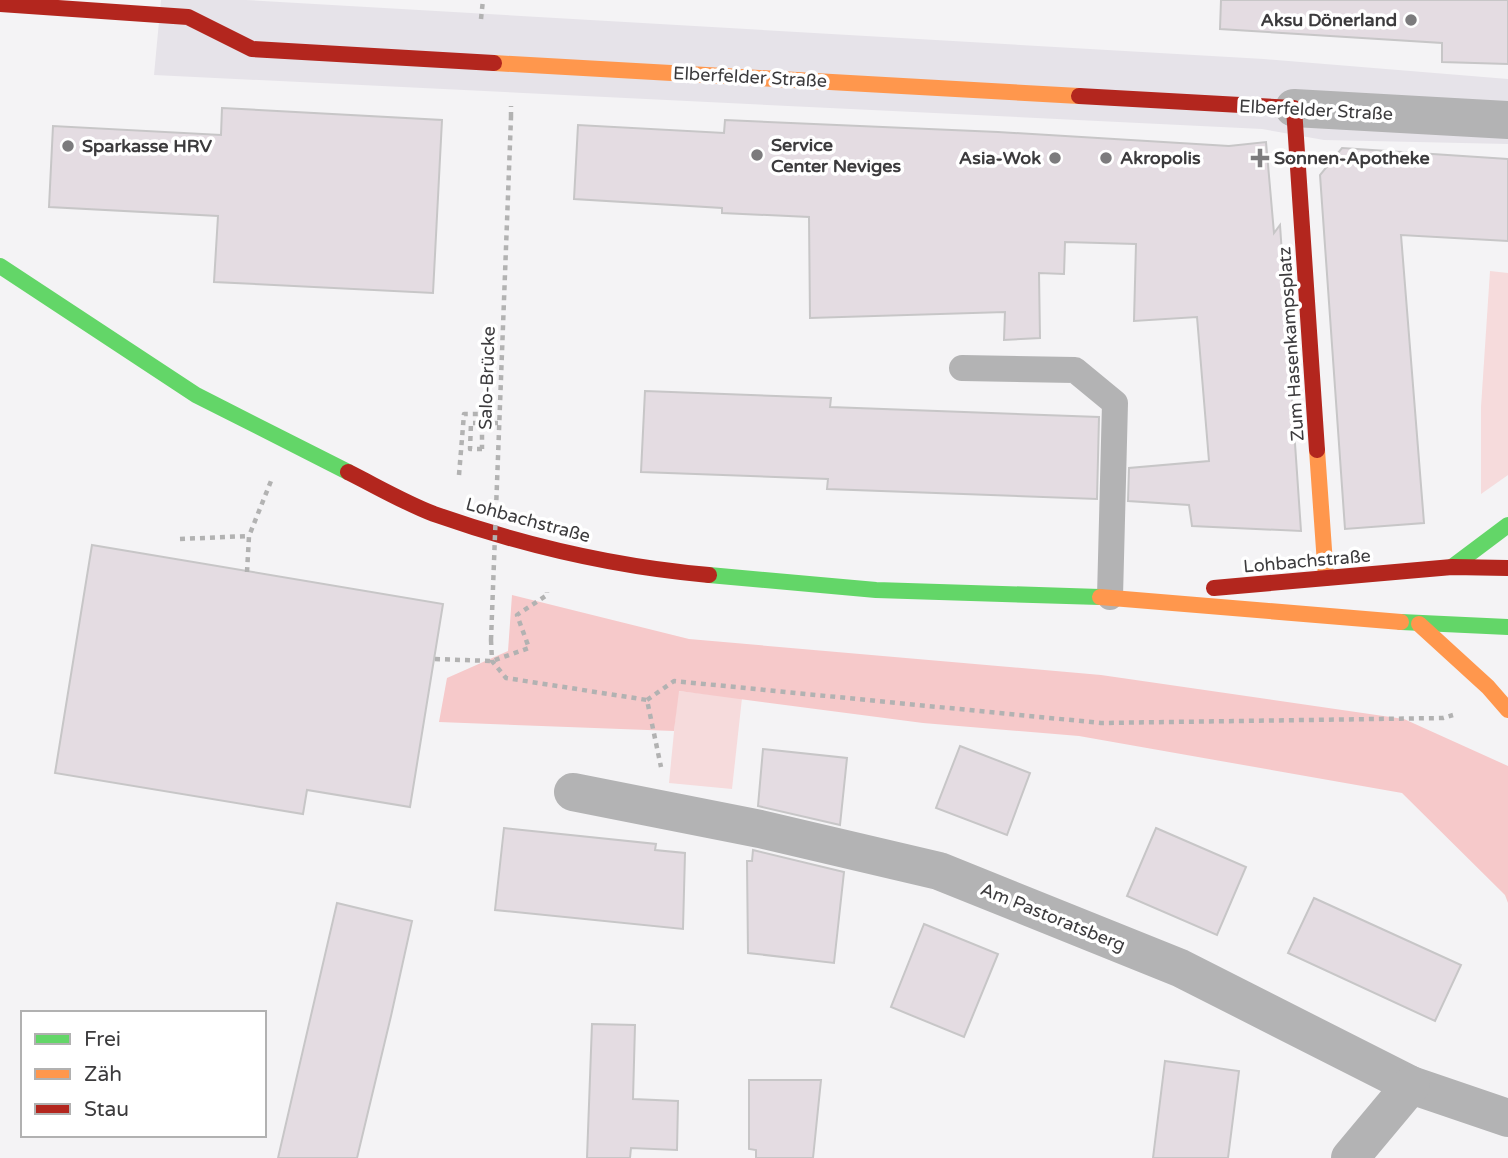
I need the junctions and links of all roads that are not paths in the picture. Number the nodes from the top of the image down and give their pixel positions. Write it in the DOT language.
graph roads {
  1 [pos="0,5"];
  2 [pos="1294,108"];
  3 [pos="1508,120"];
  4 [pos="0,266"];
  5 [pos="962,368"];
  6 [pos="1508,524"];
  7 [pos="1452,567"];
  8 [pos="1508,568"];
  9 [pos="1326,578"];
  10 [pos="1110,597"];
  11 [pos="1419,624"];
  12 [pos="1508,627"];
  13 [pos="1506,707"];
  14 [pos="573,792"];
  15 [pos="1411,1085"];
  16 [pos="1508,1118"];
  17 [pos="1350,1158"];
  1 -- 2 [label="main road, Elberfelder Straße"];
  2 -- 3 [label="street, Elberfelder Straße"];
  2 -- 9 [label="main road, Zum Hasenkampsplatz"];
  4 -- 10 [label="main road, Lohbachstraße"];
  5 -- 10 [label="lane"];
  6 -- 7 [label="main road"];
  7 -- 8 [label="main road, Lohbachstraße"];
  7 -- 9 [label="main road, Lohbachstraße"];
  9 -- 10 [label="main road, Lohbachstraße"];
  10 -- 11 [label="main road, Lohbachstraße"];
  11 -- 12 [label="main road, Lohbachstraße"];
  11 -- 13 [label="main road"];
  14 -- 15 [label="street, Am Pastoratsberg"];
  15 -- 16 [label="street, Am Pastoratsberg"];
  15 -- 17 [label="street"];
}
